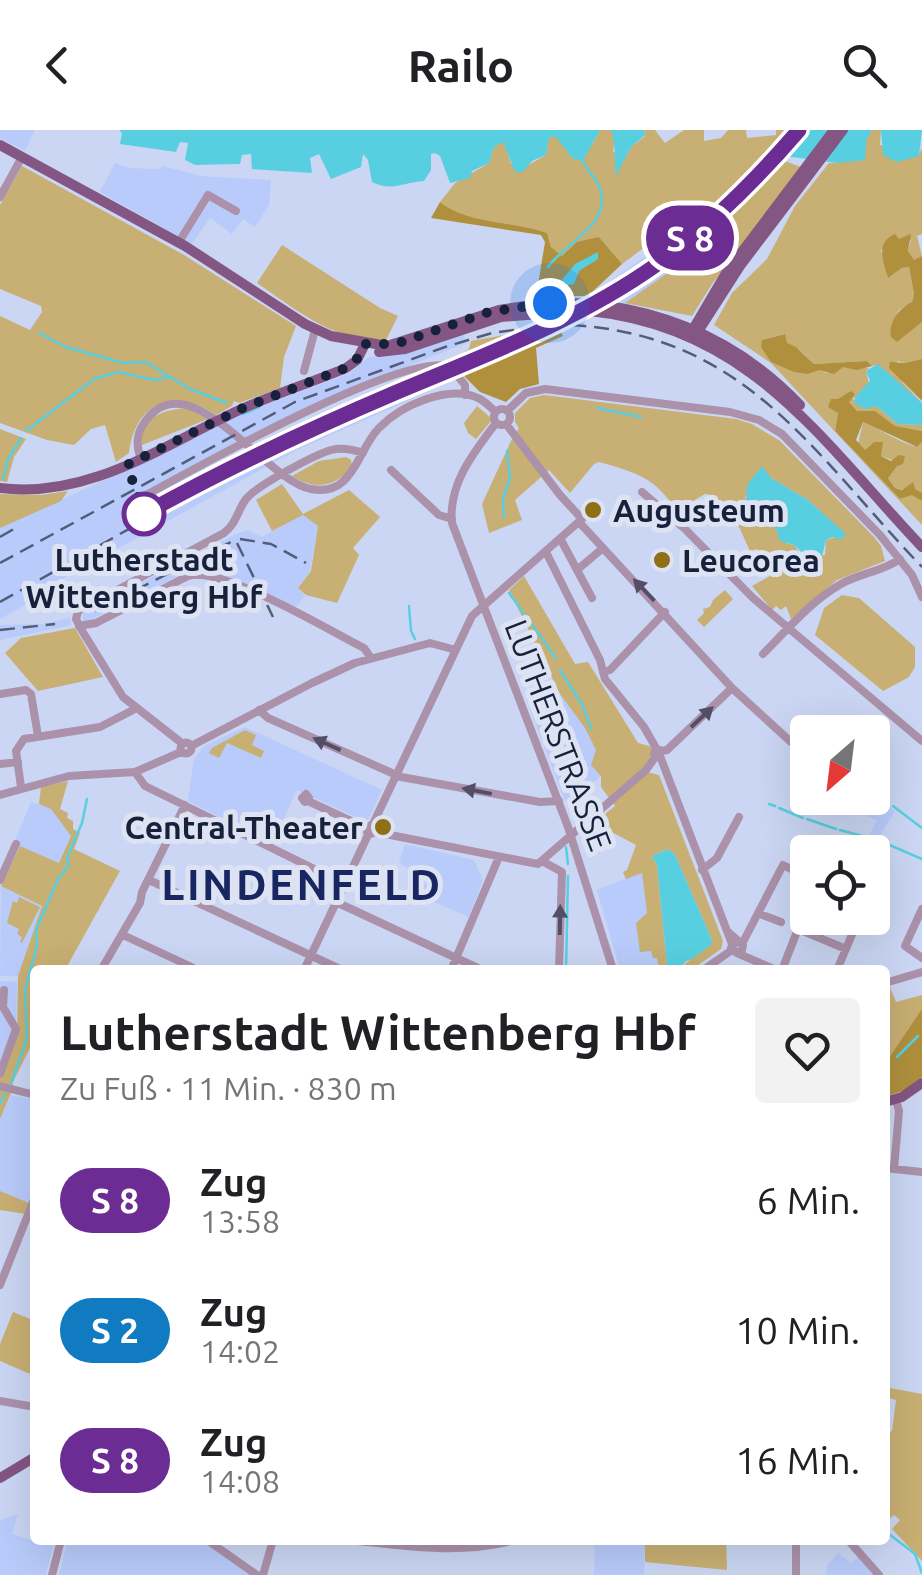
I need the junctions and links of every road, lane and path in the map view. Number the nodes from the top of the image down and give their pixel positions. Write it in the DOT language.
graph roads {
  1 [pos="834,130"];
  2 [pos="844,130"];
  3 [pos="0,145"];
  4 [pos="22,157"];
  5 [pos="0,197"];
  6 [pos="236,211"];
  7 [pos="178,242"];
  8 [pos="750,247"];
  9 [pos="316,330"];
  10 [pos="694,332"];
  11 [pos="364,346"];
  12 [pos="304,371"];
  13 [pos="465,395"];
  14 [pos="507,411"];
  15 [pos="496,412"];
  16 [pos="501,423"];
  17 [pos="363,453"];
  18 [pos="141,459"];
  19 [pos="391,470"];
  20 [pos="0,488"];
  21 [pos="642,492"];
  22 [pos="146,496"];
  23 [pos="452,520"];
  24 [pos="581,521"];
  25 [pos="922,538"];
  26 [pos="561,540"];
  27 [pos="922,547"];
  28 [pos="602,548"];
  29 [pos="546,552"];
  30 [pos="900,559"];
  31 [pos="577,570"];
  32 [pos="922,597"];
  33 [pos="592,598"];
  34 [pos="483,604"];
  35 [pos="665,612"];
  36 [pos="79,626"];
  37 [pos="788,628"];
  38 [pos="456,650"];
  39 [pos="764,654"];
  40 [pos="371,658"];
  41 [pos="603,672"];
  42 [pos="732,688"];
  43 [pos="0,694"];
  44 [pos="135,709"];
  45 [pos="259,710"];
  46 [pos="38,736"];
  47 [pos="790,741"];
  48 [pos="922,741"];
  49 [pos="185,747"];
  50 [pos="662,752"];
  51 [pos="18,762"];
  52 [pos="0,764"];
  53 [pos="650,767"];
  54 [pos="664,768"];
  55 [pos="135,772"];
  56 [pos="397,775"];
  57 [pos="22,788"];
  58 [pos="0,796"];
  59 [pos="308,801"];
  60 [pos="558,801"];
  61 [pos="185,804"];
  62 [pos="739,816"];
  63 [pos="584,822"];
  64 [pos="567,823"];
  65 [pos="370,830"];
  66 [pos="571,834"];
  67 [pos="16,844"];
  68 [pos="499,857"];
  69 [pos="542,861"];
  70 [pos="790,868"];
  71 [pos="702,870"];
  72 [pos="0,880"];
  73 [pos="149,880"];
  74 [pos="345,884"];
  75 [pos="336,902"];
  76 [pos="922,908"];
  77 [pos="760,914"];
  78 [pos="781,922"];
  79 [pos="124,935"];
  80 [pos="852,935"];
  81 [pos="737,947"];
  82 [pos="846,949"];
  83 [pos="311,955"];
  84 [pos="172,958"];
  85 [pos="456,958"];
  86 [pos="922,958"];
  87 [pos="104,965"];
  88 [pos="168,965"];
  89 [pos="187,965"];
  90 [pos="306,965"];
  91 [pos="332,965"];
  92 [pos="453,965"];
  93 [pos="471,965"];
  94 [pos="559,965"];
  95 [pos="611,965"];
  96 [pos="710,965"];
  97 [pos="766,965"];
  98 [pos="781,965"];
  99 [pos="839,965"];
  100 [pos="922,972"];
  101 [pos="890,982"];
  102 [pos="4,990"];
  103 [pos="0,1074"];
  104 [pos="922,1083"];
  105 [pos="0,1086"];
  106 [pos="30,1094"];
  107 [pos="891,1101"];
  108 [pos="890,1169"];
  109 [pos="922,1172"];
  110 [pos="30,1210"];
  111 [pos="0,1285"];
  112 [pos="0,1401"];
  113 [pos="30,1407"];
  114 [pos="30,1460"];
  115 [pos="0,1478"];
  116 [pos="60,1545"];
  117 [pos="215,1545"];
  118 [pos="271,1545"];
  119 [pos="397,1545"];
  120 [pos="484,1545"];
  121 [pos="796,1545"];
  122 [pos="852,1545"];
  123 [pos="52,1575"];
  124 [pos="260,1575"];
  125 [pos="796,1575"];
  126 [pos="879,1575"];
  1 -- 8 [label="main road"];
  2 -- 8 [label="main road"];
  3 -- 4 [label="main road"];
  4 -- 5 [label="street"];
  4 -- 7 [label="main road"];
  6 -- 7 [label="street"];
  7 -- 9 [label="main road"];
  8 -- 10 [label="main road"];
  9 -- 11 [label="main road"];
  9 -- 12 [label="street"];
  10 -- 11 [label="main road"];
  10 -- 25 [label="main road"];
  10 -- 27 [label="main road"];
  11 -- 18 [label="main road"];
  13 -- 15 [label="street"];
  13 -- 17 [label="street"];
  13 -- 22 [label="street"];
  14 -- 15 [label="street"];
  14 -- 16 [label="street"];
  14 -- 30 [label="street"];
  15 -- 16 [label="street"];
  16 -- 23 [label="street"];
  16 -- 24 [label="street"];
  17 -- 18 [label="street"];
  17 -- 36 [label="street"];
  18 -- 20 [label="main road"];
  19 -- 23 [label="street"];
  21 -- 37 [label="street"];
  23 -- 34 [label="street, LUTHERSTRASSE"];
  24 -- 26 [label="street"];
  24 -- 28 [label="street"];
  26 -- 29 [label="street"];
  26 -- 31 [label="street"];
  28 -- 31 [label="street"];
  35 -- 28 [label="street, one-way"];
  29 -- 34 [label="street"];
  29 -- 41 [label="street"];
  30 -- 32 [label="street"];
  30 -- 37 [label="street"];
  31 -- 33 [label="street"];
  34 -- 38 [label="street"];
  34 -- 60 [label="street, LUTHERSTRASSE"];
  35 -- 41 [label="street"];
  35 -- 42 [label="street"];
  36 -- 40 [label="street"];
  36 -- 44 [label="street"];
  37 -- 39 [label="street"];
  37 -- 48 [label="street"];
  38 -- 40 [label="street"];
  38 -- 56 [label="street"];
  40 -- 45 [label="street"];
  41 -- 50 [label="street"];
  42 -- 47 [label="street"];
  50 -- 42 [label="street, one-way"];
  43 -- 46 [label="street"];
  44 -- 46 [label="street"];
  44 -- 49 [label="street"];
  45 -- 49 [label="street"];
  56 -- 45 [label="street, one-way"];
  46 -- 51 [label="street"];
  49 -- 55 [label="street"];
  50 -- 53 [label="street"];
  50 -- 54 [label="street"];
  51 -- 52 [label="street"];
  51 -- 57 [label="street"];
  53 -- 54 [label="street"];
  53 -- 63 [label="street"];
  54 -- 71 [label="street"];
  55 -- 57 [label="street"];
  55 -- 61 [label="street"];
  60 -- 56 [label="street, one-way"];
  56 -- 65 [label="street"];
  57 -- 58 [label="street"];
  59 -- 65 [label="street"];
  60 -- 64 [label="street, LUTHERSTRASSE"];
  61 -- 73 [label="street"];
  61 -- 74 [label="street"];
  62 -- 71 [label="street"];
  63 -- 64 [label="street"];
  63 -- 66 [label="street"];
  64 -- 66 [label="street, LUTHERSTRASSE"];
  65 -- 68 [label="street"];
  65 -- 74 [label="street"];
  66 -- 69 [label="street"];
  66 -- 95 [label="street, LUTHERSTRASSE"];
  67 -- 72 [label="street"];
  68 -- 69 [label="street"];
  68 -- 85 [label="street"];
  94 -- 69 [label="street, one-way"];
  70 -- 77 [label="street"];
  71 -- 81 [label="street"];
  73 -- 79 [label="street"];
  73 -- 83 [label="street"];
  74 -- 75 [label="street"];
  75 -- 83 [label="street"];
  75 -- 85 [label="street"];
  76 -- 86 [label="street"];
  77 -- 78 [label="street"];
  77 -- 81 [label="street"];
  79 -- 84 [label="street"];
  79 -- 87 [label="street"];
  80 -- 82 [label="street"];
  81 -- 96 [label="street"];
  81 -- 97 [label="street"];
  82 -- 98 [label="street"];
  82 -- 99 [label="street"];
  83 -- 90 [label="street"];
  83 -- 91 [label="street"];
  84 -- 88 [label="street"];
  84 -- 89 [label="street"];
  85 -- 92 [label="street"];
  85 -- 93 [label="street"];
  100 -- 101 [label="street"];
  102 -- 103 [label="street"];
  104 -- 107 [label="main road"];
  105 -- 106 [label="street"];
  107 -- 108 [label="street"];
  108 -- 109 [label="street"];
  110 -- 111 [label="street"];
  112 -- 113 [label="street"];
  114 -- 115 [label="main road"];
  116 -- 123 [label="street"];
  117 -- 124 [label="street"];
  118 -- 124 [label="street"];
  119 -- 120 [label="street"];
  121 -- 125 [label="street"];
  122 -- 126 [label="street"];
}
